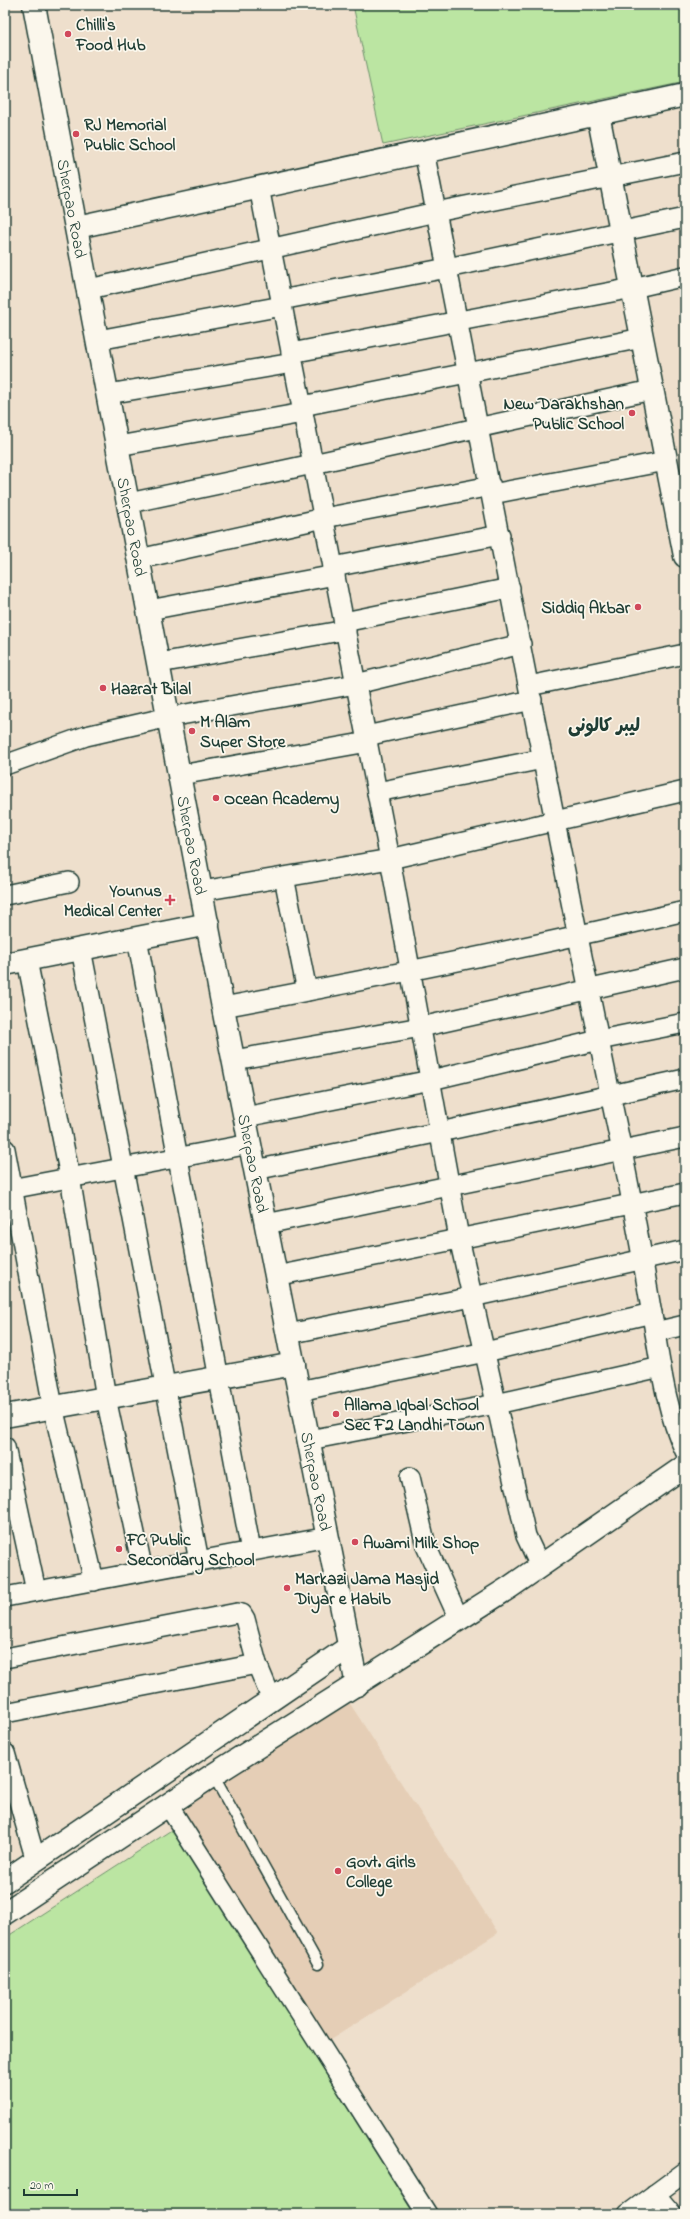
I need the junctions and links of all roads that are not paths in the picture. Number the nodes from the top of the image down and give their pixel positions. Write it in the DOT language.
graph roads {
  1 [pos="34,5"];
  2 [pos="685,95"];
  3 [pos="598,114"];
  4 [pos="424,151"];
  5 [pos="685,162"];
  6 [pos="610,176"];
  7 [pos="259,187"];
  8 [pos="436,212"];
  9 [pos="685,218"];
  10 [pos="77,227"];
  11 [pos="621,231"];
  12 [pos="271,249"];
  13 [pos="447,268"];
  14 [pos="685,276"];
  15 [pos="633,288"];
  16 [pos="89,289"];
  17 [pos="282,303"];
  18 [pos="458,322"];
  19 [pos="642,338"];
  20 [pos="98,340"];
  21 [pos="292,358"];
  22 [pos="468,372"];
  23 [pos="652,390"];
  24 [pos="108,394"];
  25 [pos="302,409"];
  26 [pos="479,427"];
  27 [pos="118,446"];
  28 [pos="666,461"];
  29 [pos="313,466"];
  30 [pos="491,490"];
  31 [pos="129,503"];
  32 [pos="324,518"];
  33 [pos="500,535"];
  34 [pos="685,556"];
  35 [pos="140,559"];
  36 [pos="334,571"];
  37 [pos="510,588"];
  38 [pos="149,610"];
  39 [pos="345,626"];
  40 [pos="521,644"];
  41 [pos="685,654"];
  42 [pos="159,663"];
  43 [pos="356,684"];
  44 [pos="531,693"];
  45 [pos="169,717"];
  46 [pos="367,739"];
  47 [pos="543,759"];
  48 [pos="5,765"];
  49 [pos="180,775"];
  50 [pos="685,791"];
  51 [pos="377,792"];
  52 [pos="555,820"];
  53 [pos="390,858"];
  54 [pos="284,877"];
  55 [pos="69,882"];
  56 [pos="202,891"];
  57 [pos="5,896"];
  58 [pos="685,911"];
  59 [pos="208,924"];
  60 [pos="577,937"];
  61 [pos="137,938"];
  62 [pos="81,949"];
  63 [pos="27,960"];
  64 [pos="5,964"];
  65 [pos="685,968"];
  66 [pos="411,972"];
  67 [pos="307,991"];
  68 [pos="589,991"];
  69 [pos="223,1007"];
  70 [pos="685,1023"];
  71 [pos="421,1027"];
  72 [pos="599,1040"];
  73 [pos="234,1060"];
  74 [pos="685,1079"];
  75 [pos="430,1080"];
  76 [pos="609,1094"];
  77 [pos="245,1117"];
  78 [pos="440,1132"];
  79 [pos="685,1137"];
  80 [pos="250,1144"];
  81 [pos="5,1149"];
  82 [pos="622,1150"];
  83 [pos="177,1158"];
  84 [pos="123,1168"];
  85 [pos="255,1170"];
  86 [pos="70,1177"];
  87 [pos="450,1187"];
  88 [pos="9,1189"];
  89 [pos="685,1193"];
  90 [pos="633,1205"];
  91 [pos="266,1224"];
  92 [pos="459,1238"];
  93 [pos="685,1250"];
  94 [pos="642,1259"];
  95 [pos="276,1276"];
  96 [pos="472,1297"];
  97 [pos="652,1314"];
  98 [pos="685,1326"];
  99 [pos="655,1332"];
  100 [pos="288,1334"];
  101 [pos="484,1352"];
  102 [pos="294,1364"];
  103 [pos="661,1368"];
  104 [pos="218,1377"];
  105 [pos="164,1387"];
  106 [pos="299,1391"];
  107 [pos="106,1398"];
  108 [pos="496,1404"];
  109 [pos="53,1407"];
  110 [pos="5,1416"];
  111 [pos="309,1440"];
  112 [pos="5,1447"];
  113 [pos="685,1451"];
  114 [pos="685,1466"];
  115 [pos="410,1478"];
  116 [pos="328,1537"];
  117 [pos="251,1551"];
  118 [pos="199,1561"];
  119 [pos="540,1566"];
  120 [pos="143,1571"];
  121 [pos="94,1581"];
  122 [pos="36,1591"];
  123 [pos="5,1597"];
  124 [pos="459,1619"];
  125 [pos="349,1647"];
  126 [pos="5,1658"];
  127 [pos="257,1664"];
  128 [pos="357,1685"];
  129 [pos="272,1700"];
  130 [pos="5,1713"];
  131 [pos="5,1753"];
  132 [pos="213,1775"];
  133 [pos="168,1805"];
  134 [pos="36,1862"];
  135 [pos="5,1881"];
  136 [pos="5,1913"];
  137 [pos="318,1964"];
  138 [pos="685,2172"];
  139 [pos="655,2194"];
  140 [pos="427,2214"];
  141 [pos="628,2214"];
  142 [pos="672,2214"];
  1 -- 10 [label="street, Sherpao Road"];
  2 -- 3 [label="street"];
  3 -- 4 [label="street"];
  3 -- 6 [label="street"];
  4 -- 7 [label="street"];
  4 -- 8 [label="street"];
  5 -- 6 [label="street"];
  6 -- 8 [label="street"];
  6 -- 11 [label="street"];
  7 -- 10 [label="street"];
  7 -- 12 [label="street"];
  8 -- 12 [label="street"];
  8 -- 13 [label="street"];
  9 -- 11 [label="street"];
  10 -- 16 [label="street, Sherpao Road"];
  11 -- 13 [label="street"];
  11 -- 15 [label="street"];
  12 -- 16 [label="street"];
  12 -- 17 [label="street"];
  13 -- 17 [label="street"];
  13 -- 18 [label="street"];
  14 -- 15 [label="street"];
  15 -- 18 [label="street"];
  15 -- 19 [label="street"];
  16 -- 20 [label="street, Sherpao Road"];
  17 -- 20 [label="street"];
  17 -- 21 [label="street"];
  18 -- 21 [label="street"];
  18 -- 22 [label="street"];
  19 -- 22 [label="street"];
  19 -- 23 [label="street"];
  20 -- 24 [label="street, Sherpao Road"];
  21 -- 24 [label="street"];
  21 -- 25 [label="street"];
  22 -- 25 [label="street"];
  22 -- 26 [label="street"];
  23 -- 26 [label="street"];
  23 -- 28 [label="street"];
  24 -- 27 [label="street, Sherpao Road"];
  25 -- 27 [label="street"];
  25 -- 29 [label="street"];
  26 -- 29 [label="street"];
  26 -- 30 [label="street"];
  27 -- 31 [label="street, Sherpao Road"];
  28 -- 30 [label="street"];
  28 -- 34 [label="street"];
  29 -- 31 [label="street"];
  29 -- 32 [label="street"];
  30 -- 32 [label="street"];
  30 -- 33 [label="street"];
  31 -- 35 [label="street, Sherpao Road"];
  32 -- 35 [label="street"];
  32 -- 36 [label="street"];
  33 -- 36 [label="street"];
  33 -- 37 [label="street"];
  35 -- 38 [label="street, Sherpao Road"];
  36 -- 38 [label="street"];
  36 -- 39 [label="street"];
  37 -- 39 [label="street"];
  37 -- 40 [label="street"];
  38 -- 42 [label="street, Sherpao Road"];
  39 -- 42 [label="street"];
  39 -- 43 [label="street"];
  40 -- 43 [label="street"];
  40 -- 44 [label="street"];
  41 -- 44 [label="street"];
  42 -- 45 [label="street, Sherpao Road"];
  43 -- 45 [label="street"];
  43 -- 46 [label="street"];
  44 -- 46 [label="street"];
  44 -- 47 [label="street"];
  45 -- 48 [label="street"];
  45 -- 49 [label="street, Sherpao Road"];
  46 -- 49 [label="street"];
  46 -- 51 [label="street"];
  47 -- 51 [label="street"];
  47 -- 52 [label="street"];
  49 -- 56 [label="street, Sherpao Road"];
  50 -- 52 [label="street"];
  51 -- 53 [label="street"];
  52 -- 53 [label="street"];
  52 -- 60 [label="street"];
  53 -- 54 [label="street"];
  53 -- 66 [label="street"];
  54 -- 56 [label="street"];
  54 -- 67 [label="street"];
  55 -- 57 [label="street"];
  56 -- 59 [label="street, Sherpao Road"];
  58 -- 60 [label="street"];
  59 -- 61 [label="street"];
  59 -- 69 [label="street, Sherpao Road"];
  60 -- 66 [label="street"];
  60 -- 68 [label="street"];
  61 -- 62 [label="street"];
  61 -- 83 [label="street"];
  62 -- 63 [label="street"];
  62 -- 84 [label="street"];
  63 -- 64 [label="street"];
  63 -- 86 [label="street"];
  65 -- 68 [label="street"];
  66 -- 67 [label="street"];
  66 -- 71 [label="street"];
  67 -- 69 [label="street"];
  68 -- 71 [label="street"];
  68 -- 72 [label="street"];
  69 -- 73 [label="street, Sherpao Road"];
  70 -- 72 [label="street"];
  71 -- 73 [label="street"];
  71 -- 75 [label="street"];
  72 -- 75 [label="street"];
  72 -- 76 [label="street"];
  73 -- 77 [label="street, Sherpao Road"];
  74 -- 76 [label="street"];
  75 -- 77 [label="street"];
  75 -- 78 [label="street"];
  76 -- 78 [label="street"];
  76 -- 82 [label="street"];
  77 -- 80 [label="street, Sherpao Road"];
  78 -- 85 [label="street"];
  78 -- 87 [label="street"];
  79 -- 82 [label="street"];
  80 -- 83 [label="street"];
  80 -- 85 [label="street, Sherpao Road"];
  81 -- 88 [label="street"];
  82 -- 87 [label="street"];
  82 -- 90 [label="street"];
  83 -- 84 [label="street"];
  83 -- 104 [label="street"];
  84 -- 86 [label="street"];
  84 -- 105 [label="street"];
  85 -- 91 [label="street, Sherpao Road"];
  86 -- 88 [label="street"];
  86 -- 107 [label="street"];
  87 -- 91 [label="street"];
  87 -- 92 [label="street"];
  88 -- 109 [label="street"];
  89 -- 90 [label="street"];
  90 -- 92 [label="street"];
  90 -- 94 [label="street"];
  91 -- 95 [label="street, Sherpao Road"];
  92 -- 95 [label="street"];
  92 -- 96 [label="street"];
  93 -- 94 [label="street"];
  94 -- 96 [label="street"];
  94 -- 97 [label="street"];
  95 -- 100 [label="street, Sherpao Road"];
  96 -- 100 [label="street"];
  96 -- 101 [label="street"];
  97 -- 99 [label="street"];
  97 -- 101 [label="street"];
  98 -- 99 [label="street"];
  99 -- 103 [label="street"];
  100 -- 102 [label="street, Sherpao Road"];
  101 -- 106 [label="street"];
  101 -- 108 [label="street"];
  102 -- 104 [label="street"];
  102 -- 106 [label="street, Sherpao Road"];
  103 -- 108 [label="street"];
  103 -- 113 [label="street"];
  104 -- 105 [label="street"];
  104 -- 117 [label="street"];
  105 -- 107 [label="street"];
  105 -- 118 [label="street"];
  106 -- 111 [label="street, Sherpao Road"];
  107 -- 109 [label="street"];
  107 -- 120 [label="street"];
  108 -- 111 [label="street"];
  108 -- 119 [label="street"];
  109 -- 110 [label="street"];
  109 -- 121 [label="street"];
  111 -- 116 [label="street, Sherpao Road"];
  112 -- 122 [label="street"];
  114 -- 119 [label="street"];
  115 -- 124 [label="street"];
  116 -- 117 [label="street"];
  116 -- 125 [label="street, Sherpao Road"];
  117 -- 118 [label="street"];
  118 -- 120 [label="street"];
  119 -- 124 [label="street"];
  120 -- 121 [label="street"];
  121 -- 122 [label="street"];
  122 -- 123 [label="street"];
  124 -- 128 [label="street"];
  125 -- 128 [label="street, Sherpao Road"];
  125 -- 129 [label="street"];
  126 -- 127 [label="street"];
  127 -- 129 [label="street"];
  127 -- 130 [label="street"];
  128 -- 132 [label="street"];
  129 -- 134 [label="street"];
  131 -- 134 [label="street"];
  132 -- 133 [label="street"];
  132 -- 137 [label="lane"];
  133 -- 136 [label="street"];
  133 -- 140 [label="street"];
  134 -- 135 [label="street"];
  138 -- 139 [label="street"];
  139 -- 141 [label="street"];
  139 -- 142 [label="street"];
}
